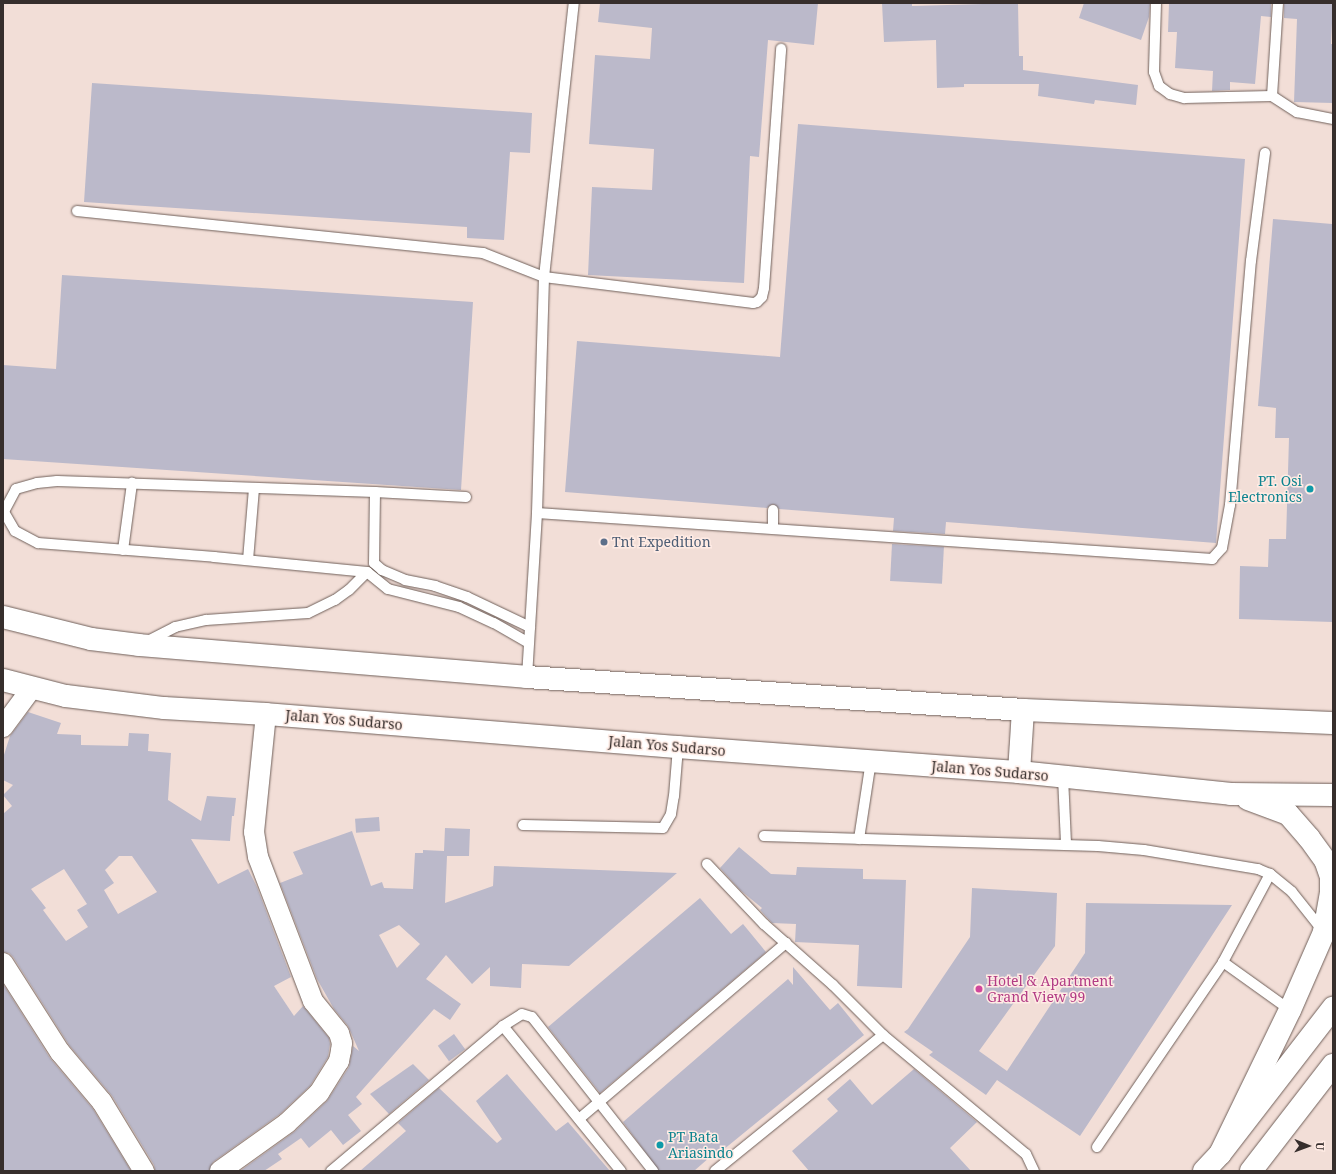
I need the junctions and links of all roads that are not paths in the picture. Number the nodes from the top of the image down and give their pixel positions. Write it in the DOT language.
graph roads {
  1 [pos="574,3"];
  2 [pos="1156,3"];
  3 [pos="1278,3"];
  4 [pos="781,48"];
  5 [pos="1272,96"];
  6 [pos="1333,119"];
  7 [pos="1265,153"];
  8 [pos="77,210"];
  9 [pos="544,277"];
  10 [pos="132,483"];
  11 [pos="254,488"];
  12 [pos="375,492"];
  13 [pos="466,497"];
  14 [pos="773,510"];
  15 [pos="537,513"];
  16 [pos="773,529"];
  17 [pos="123,550"];
  18 [pos="248,560"];
  19 [pos="367,572"];
  20 [pos="3,618"];
  21 [pos="530,627"];
  22 [pos="529,643"];
  23 [pos="139,645"];
  24 [pos="527,677"];
  25 [pos="3,680"];
  26 [pos="32,688"];
  27 [pos="1023,710"];
  28 [pos="266,714"];
  29 [pos="1327,720"];
  30 [pos="3,727"];
  31 [pos="678,747"];
  32 [pos="871,762"];
  33 [pos="1019,772"];
  34 [pos="1063,777"];
  35 [pos="1231,794"];
  36 [pos="1333,794"];
  37 [pos="523,825"];
  38 [pos="764,836"];
  39 [pos="860,839"];
  40 [pos="1066,844"];
  41 [pos="707,864"];
  42 [pos="1270,874"];
  43 [pos="1324,932"];
  44 [pos="786,943"];
  45 [pos="1223,962"];
  46 [pos="3,963"];
  47 [pos="1333,1008"];
  48 [pos="1290,1010"];
  49 [pos="503,1026"];
  50 [pos="882,1035"];
  51 [pos="1333,1065"];
  52 [pos="599,1102"];
  53 [pos="579,1119"];
  54 [pos="1097,1147"];
  55 [pos="1220,1154"];
  56 [pos="144,1171"];
  57 [pos="220,1171"];
  58 [pos="331,1171"];
  59 [pos="621,1171"];
  60 [pos="653,1171"];
  61 [pos="715,1171"];
  62 [pos="1034,1171"];
  63 [pos="1204,1171"];
  64 [pos="1251,1171"];
  1 -- 9 [label="lane"];
  2 -- 5 [label="lane"];
  3 -- 5 [label="lane"];
  4 -- 9 [label="lane"];
  5 -- 6 [label="lane"];
  7 -- 16 [label="lane"];
  8 -- 9 [label="lane"];
  9 -- 15 [label="lane"];
  10 -- 11 [label="lane"];
  10 -- 17 [label="lane"];
  10 -- 17 [label="lane"];
  11 -- 12 [label="lane"];
  11 -- 18 [label="lane"];
  12 -- 13 [label="lane"];
  12 -- 21 [label="lane"];
  14 -- 16 [label="lane"];
  15 -- 16 [label="lane"];
  15 -- 21 [label="lane"];
  17 -- 18 [label="lane"];
  18 -- 19 [label="lane"];
  19 -- 22 [label="lane"];
  19 -- 23 [label="lane"];
  20 -- 23 [label="main road"];
  21 -- 22 [label="lane"];
  22 -- 24 [label="lane"];
  23 -- 24 [label="main road"];
  24 -- 27 [label="main road"];
  25 -- 26 [label="main road, Jalan Yos Sudarso"];
  26 -- 28 [label="main road, Jalan Yos Sudarso"];
  26 -- 30 [label="street"];
  27 -- 29 [label="main road"];
  27 -- 33 [label="main road"];
  28 -- 31 [label="main road, Jalan Yos Sudarso"];
  28 -- 57 [label="street"];
  31 -- 32 [label="main road, Jalan Yos Sudarso"];
  31 -- 37 [label="lane"];
  32 -- 33 [label="main road, Jalan Yos Sudarso"];
  32 -- 39 [label="lane"];
  33 -- 34 [label="main road, Jalan Yos Sudarso"];
  34 -- 35 [label="main road, Jalan Yos Sudarso"];
  34 -- 40 [label="lane"];
  35 -- 36 [label="main road, Jalan Yos Sudarso"];
  35 -- 43 [label="main road"];
  38 -- 39 [label="lane"];
  39 -- 40 [label="lane"];
  40 -- 42 [label="lane"];
  41 -- 44 [label="lane"];
  42 -- 43 [label="lane"];
  42 -- 45 [label="lane"];
  43 -- 48 [label="main road"];
  44 -- 50 [label="lane"];
  44 -- 52 [label="lane"];
  45 -- 48 [label="lane"];
  45 -- 54 [label="lane"];
  46 -- 56 [label="street"];
  47 -- 55 [label="main road"];
  48 -- 55 [label="main road"];
  49 -- 52 [label="lane"];
  49 -- 53 [label="lane"];
  49 -- 58 [label="lane"];
  50 -- 61 [label="lane"];
  50 -- 62 [label="lane"];
  51 -- 64 [label="main road"];
  52 -- 53 [label="lane"];
  52 -- 60 [label="lane"];
  53 -- 59 [label="lane"];
  55 -- 63 [label="main road"];
}
